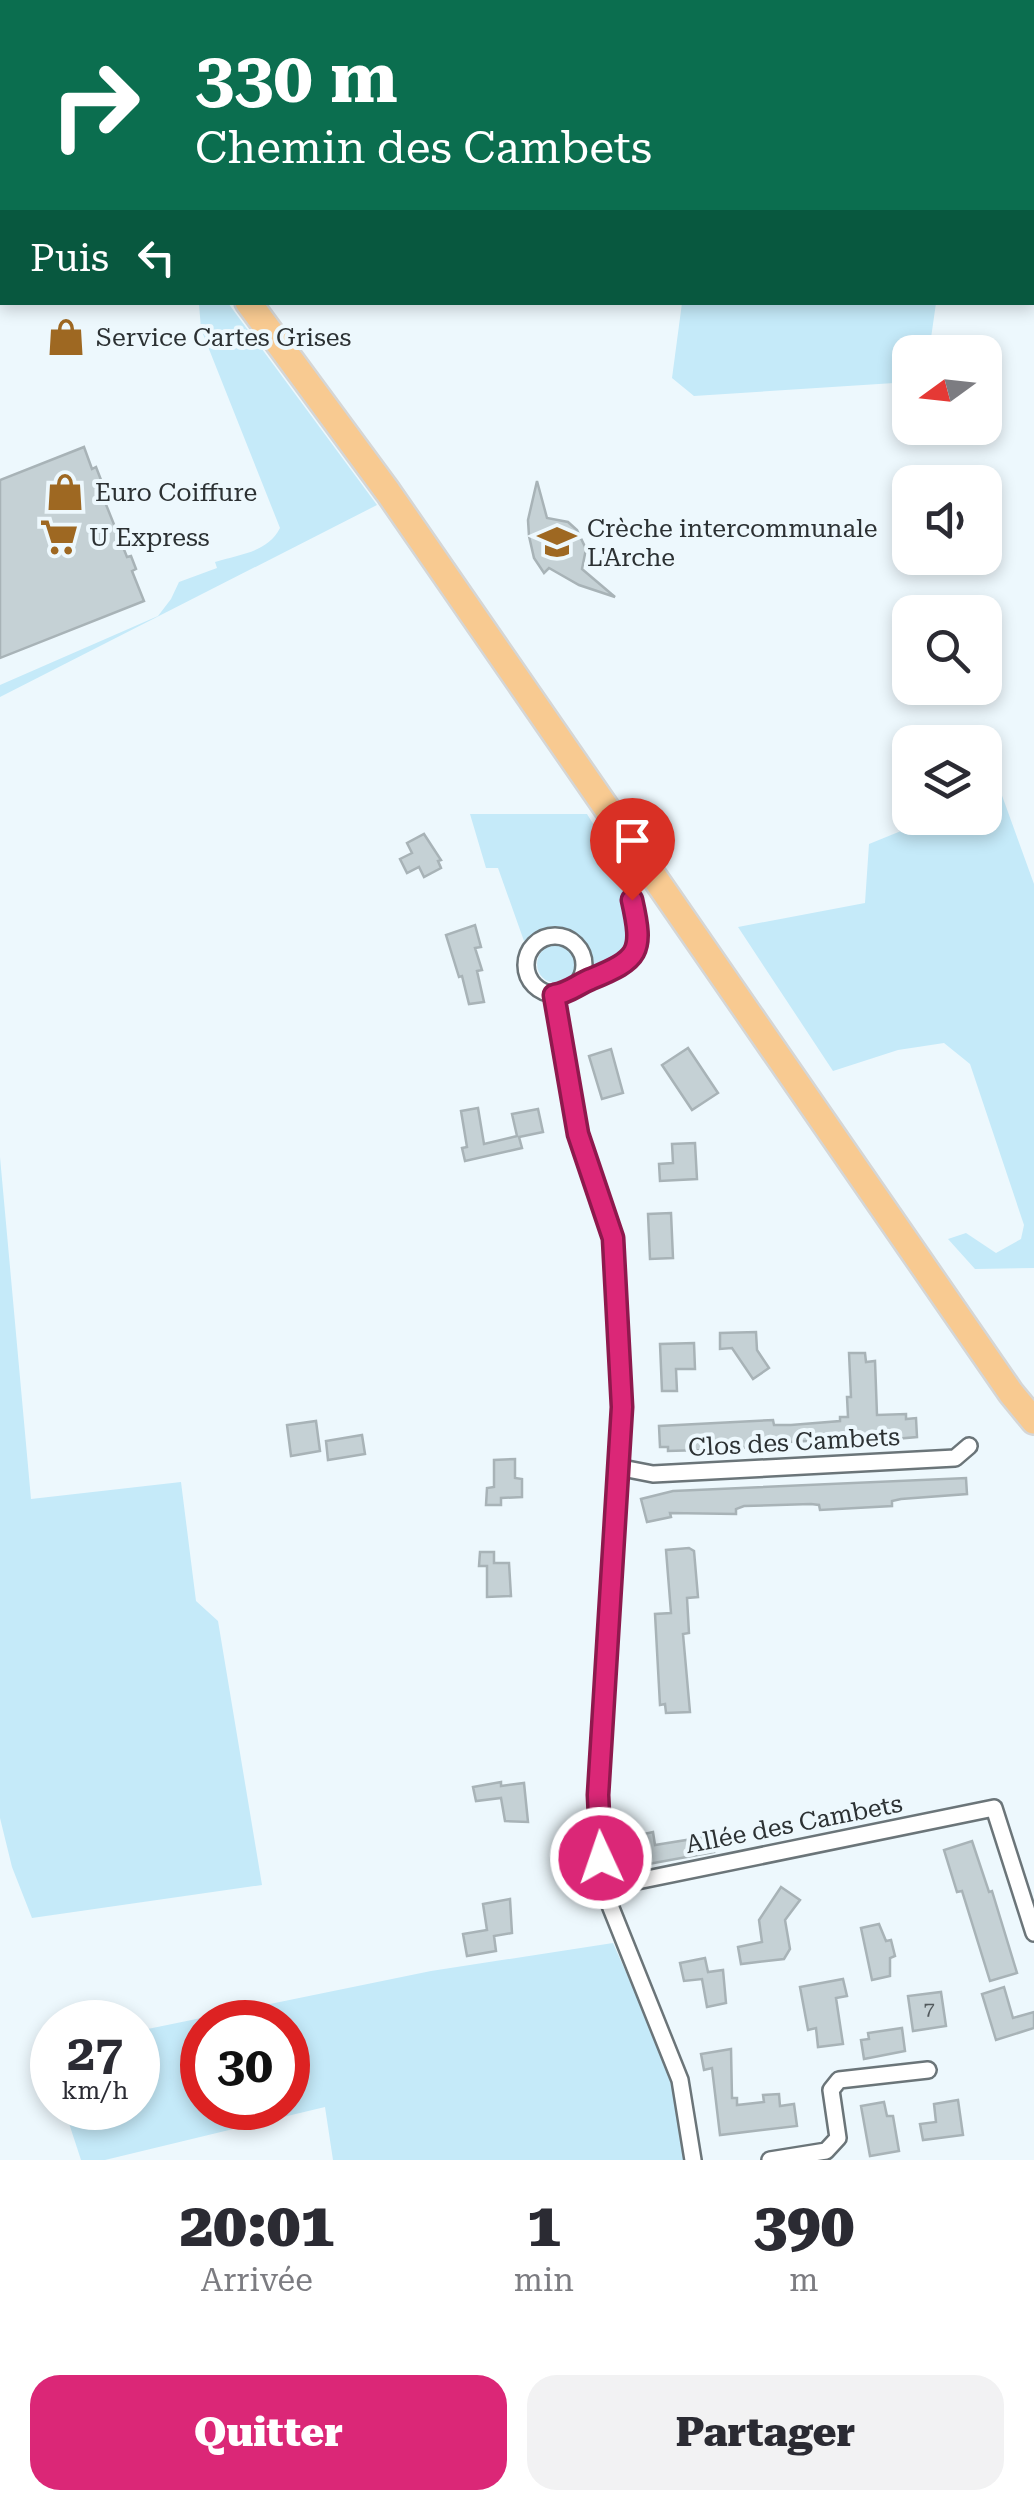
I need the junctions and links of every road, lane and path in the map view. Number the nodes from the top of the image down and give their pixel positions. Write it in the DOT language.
graph roads {
  1 [pos="250,305"];
  2 [pos="632,900"];
  3 [pos="577,985"];
  4 [pos="554,995"];
  5 [pos="1034,1420"];
  6 [pos="969,1446"];
  7 [pos="617,1467"];
  8 [pos="603,1888"];
  9 [pos="1034,1933"];
  10 [pos="928,2070"];
  11 [pos="693,2160"];
  12 [pos="770,2160"];
  1 -- 5 [label="main road"];
  2 -- 3 [label="street"];
  3 -- 4 [label="street"];
  3 -- 4 [label="street"];
  4 -- 7 [label="street"];
  6 -- 7 [label="street, Clos des Cambets"];
  7 -- 8 [label="street"];
  8 -- 9 [label="street, Allée des Cambets"];
  8 -- 11 [label="street"];
  10 -- 12 [label="street"];
}
